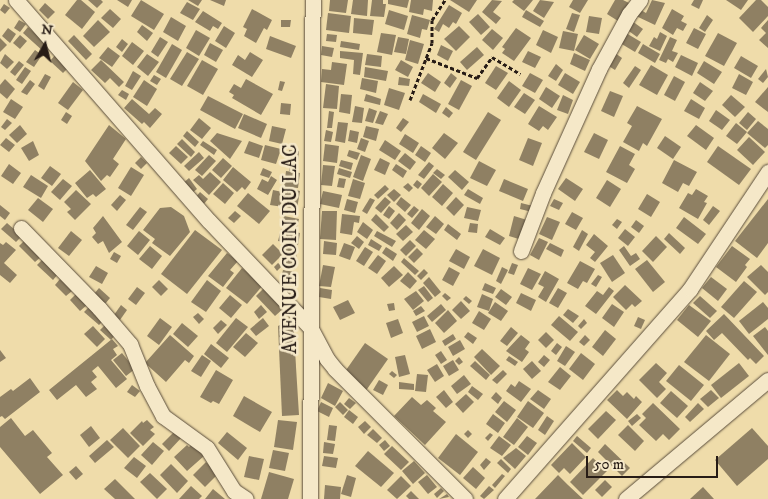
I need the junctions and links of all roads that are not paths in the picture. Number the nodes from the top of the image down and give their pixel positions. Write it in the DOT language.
graph roads {
  1 [pos="16,0"];
  2 [pos="313,0"];
  3 [pos="640,0"];
  4 [pos="768,172"];
  5 [pos="21,228"];
  6 [pos="521,251"];
  7 [pos="310,327"];
  8 [pos="768,380"];
  9 [pos="246,499"];
  10 [pos="310,499"];
  11 [pos="465,499"];
  12 [pos="505,499"];
  13 [pos="626,499"];
  1 -- 7 [label="street"];
  2 -- 7 [label="street, AVENUE COIN DU LAC"];
  3 -- 6 [label="street"];
  4 -- 12 [label="street"];
  5 -- 9 [label="street"];
  7 -- 10 [label="street, AVENUE COIN DU LAC"];
  7 -- 11 [label="street"];
  8 -- 13 [label="street"];
}
